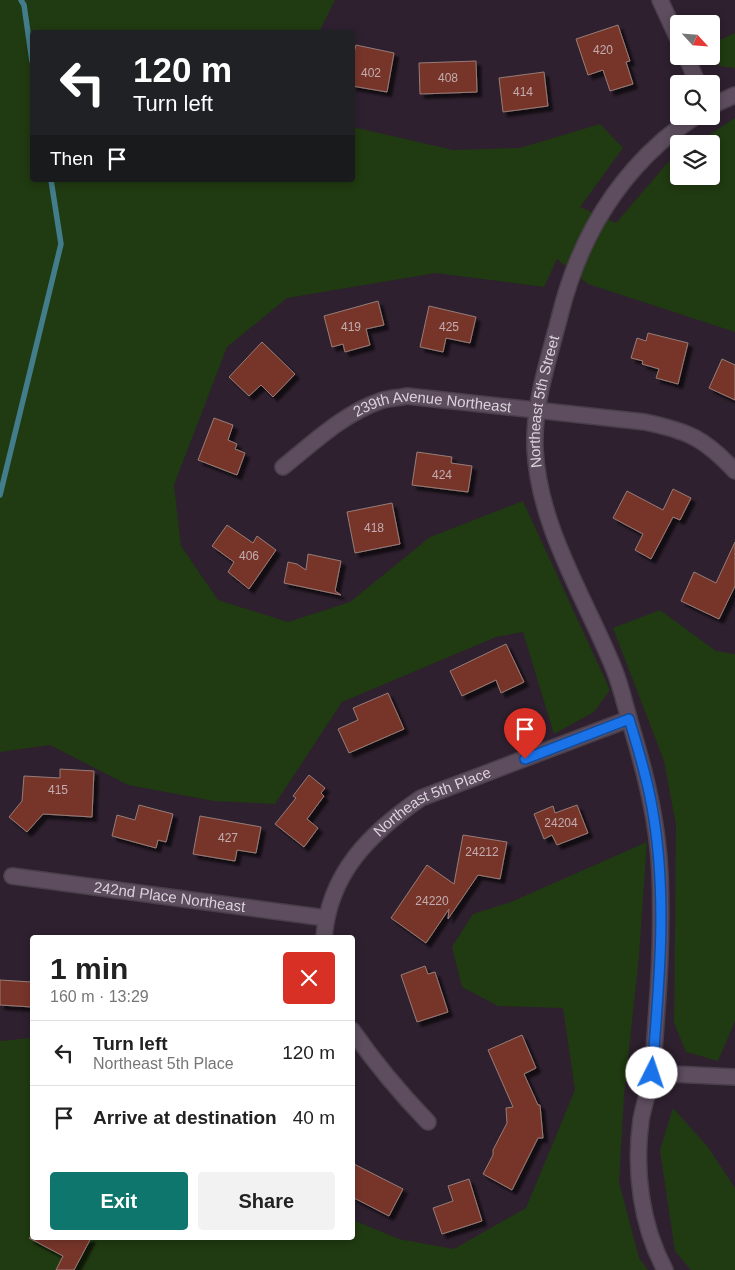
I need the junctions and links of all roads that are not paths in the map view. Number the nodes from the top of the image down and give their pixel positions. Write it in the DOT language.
graph roads {
  1 [pos="660,0"];
  2 [pos="670,22"];
  3 [pos="735,95"];
  4 [pos="720,102"];
  5 [pos="684,125"];
  6 [pos="536,411"];
  7 [pos="283,467"];
  8 [pos="735,470"];
  9 [pos="629,719"];
  10 [pos="12,876"];
  11 [pos="326,918"];
  12 [pos="324,935"];
  13 [pos="355,1034"];
  14 [pos="652,1073"];
  15 [pos="735,1077"];
  16 [pos="428,1122"];
  17 [pos="665,1270"];
  1 -- 2 [label="street"];
  3 -- 4 [label="street"];
  5 -- 6 [label="street, Northeast 5th Street"];
  6 -- 7 [label="street, 239th Avenue Northeast"];
  6 -- 8 [label="street, 239th Avenue Northeast"];
  6 -- 9 [label="street, Northeast 5th Street"];
  9 -- 11 [label="street, Northeast 5th Place"];
  9 -- 14 [label="street, Northeast 5th Street"];
  10 -- 11 [label="street, 242nd Place Northeast"];
  11 -- 12 [label="street, Northeast 5th Place"];
  13 -- 16 [label="street"];
  14 -- 15 [label="street"];
  14 -- 17 [label="street, Northeast 5th Street"];
}
